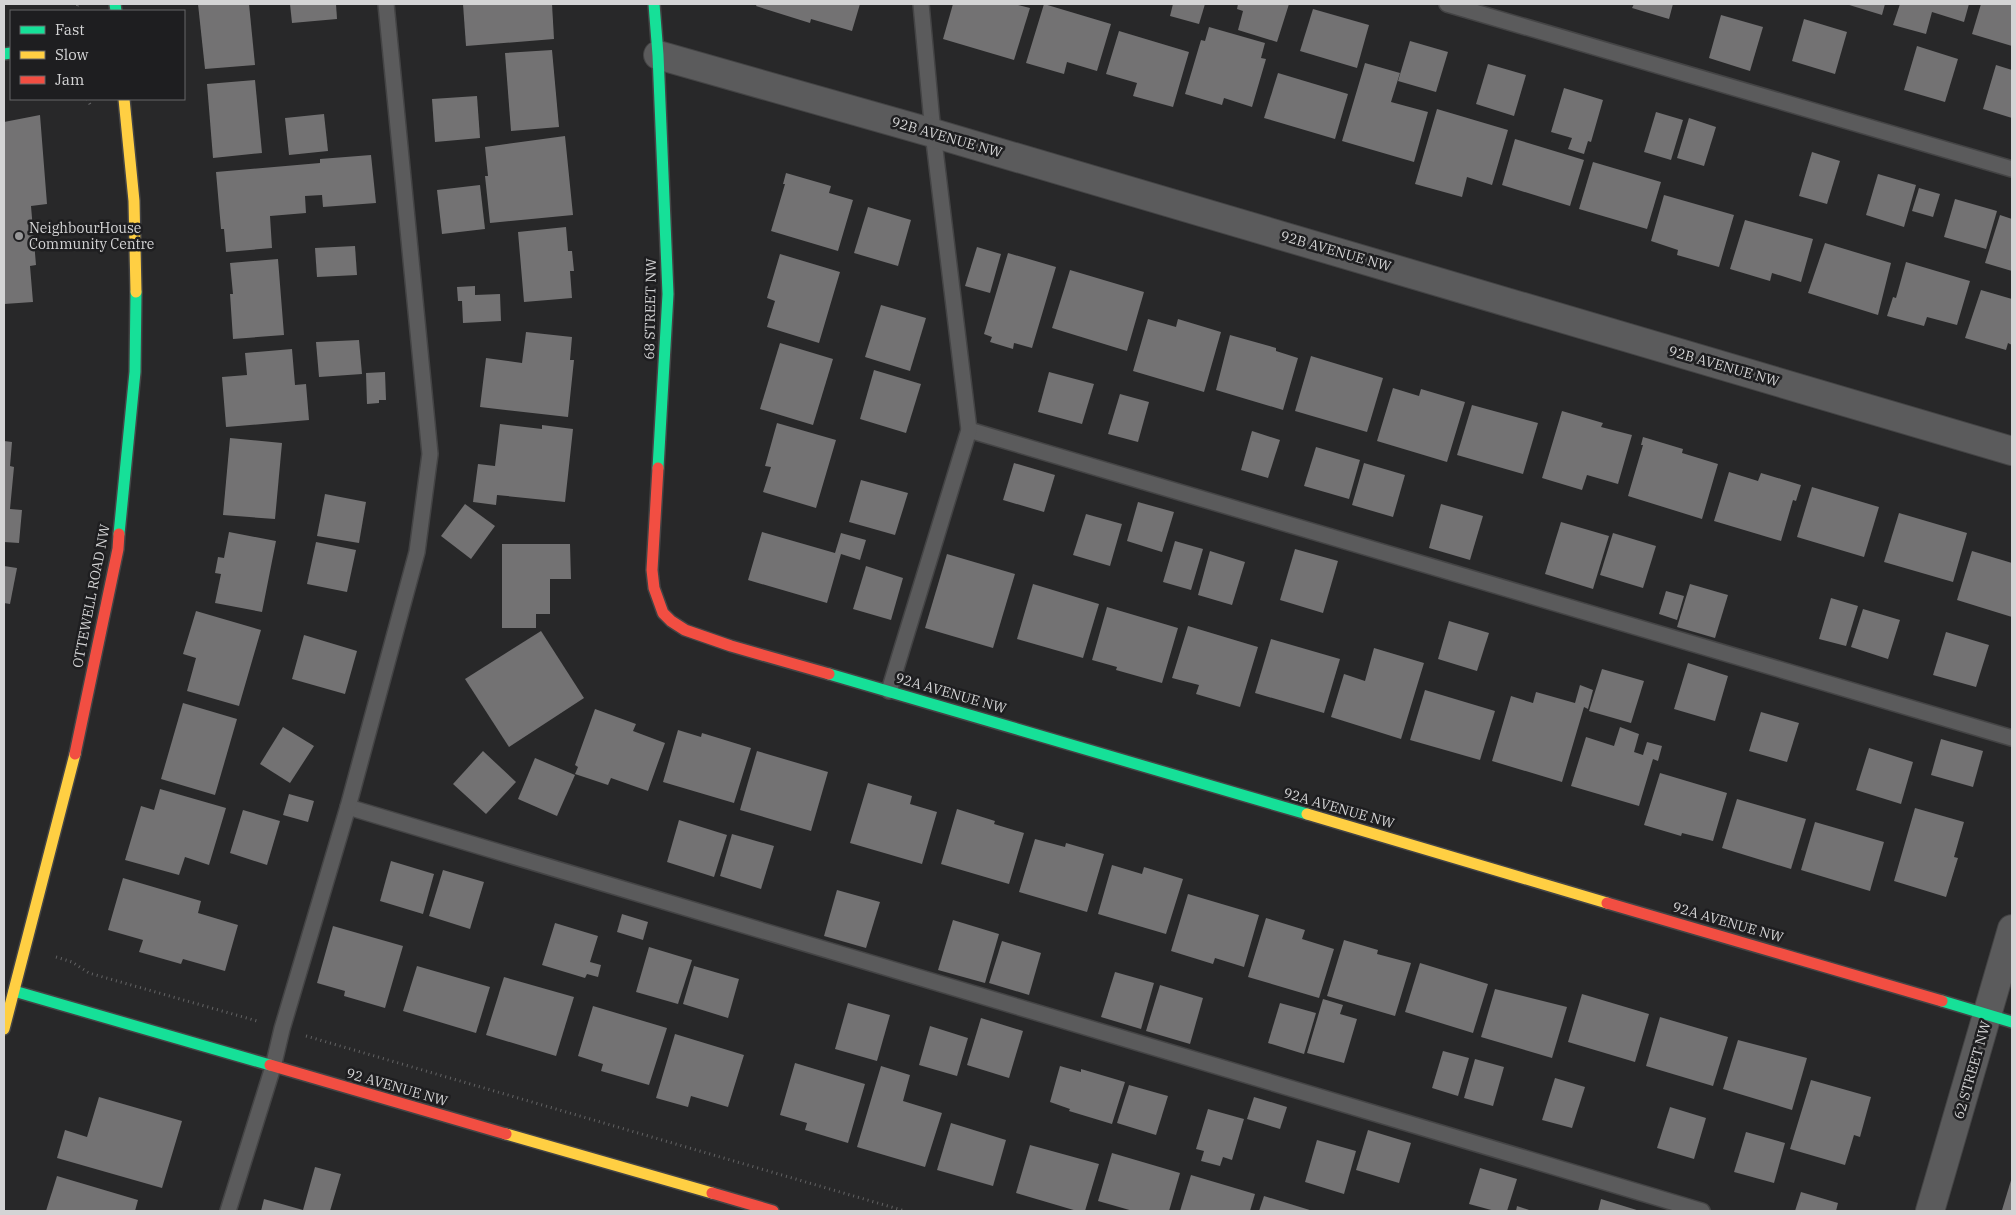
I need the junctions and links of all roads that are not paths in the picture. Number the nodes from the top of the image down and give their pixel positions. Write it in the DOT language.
graph roads {
  1 [pos="386,4"];
  2 [pos="654,4"];
  3 [pos="921,4"];
  4 [pos="1447,4"];
  5 [pos="658,55"];
  6 [pos="124,100"];
  7 [pos="933,133"];
  8 [pos="2012,169"];
  9 [pos="969,430"];
  10 [pos="2012,451"];
  11 [pos="663,613"];
  12 [pos="889,691"];
  13 [pos="2012,738"];
  14 [pos="348,807"];
  15 [pos="2012,929"];
  16 [pos="14,991"];
  17 [pos="2000,1018"];
  18 [pos="4,1029"];
  19 [pos="273,1067"];
  20 [pos="228,1211"];
  21 [pos="773,1211"];
  22 [pos="1702,1211"];
  23 [pos="1930,1211"];
  1 -- 14 [label="lane"];
  2 -- 5 [label="street, 68 STREET NW"];
  3 -- 7 [label="lane"];
  4 -- 8 [label="lane"];
  5 -- 7 [label="street, 92B AVENUE NW"];
  5 -- 11 [label="street, 68 STREET NW"];
  6 -- 16 [label="street, OTTEWELL ROAD NW"];
  7 -- 9 [label="lane"];
  7 -- 10 [label="street, 92B AVENUE NW"];
  9 -- 12 [label="lane"];
  9 -- 13 [label="lane"];
  11 -- 12 [label="street, 92A AVENUE NW"];
  12 -- 17 [label="street, 92A AVENUE NW"];
  14 -- 19 [label="lane"];
  14 -- 22 [label="lane"];
  15 -- 17 [label="street, 62 STREET NW"];
  16 -- 18 [label="street, OTTEWELL ROAD NW"];
  16 -- 19 [label="street, 92 AVENUE NW"];
  17 -- 23 [label="street, 62 STREET NW"];
  19 -- 20 [label="lane"];
  19 -- 21 [label="street, 92 AVENUE NW"];
}
